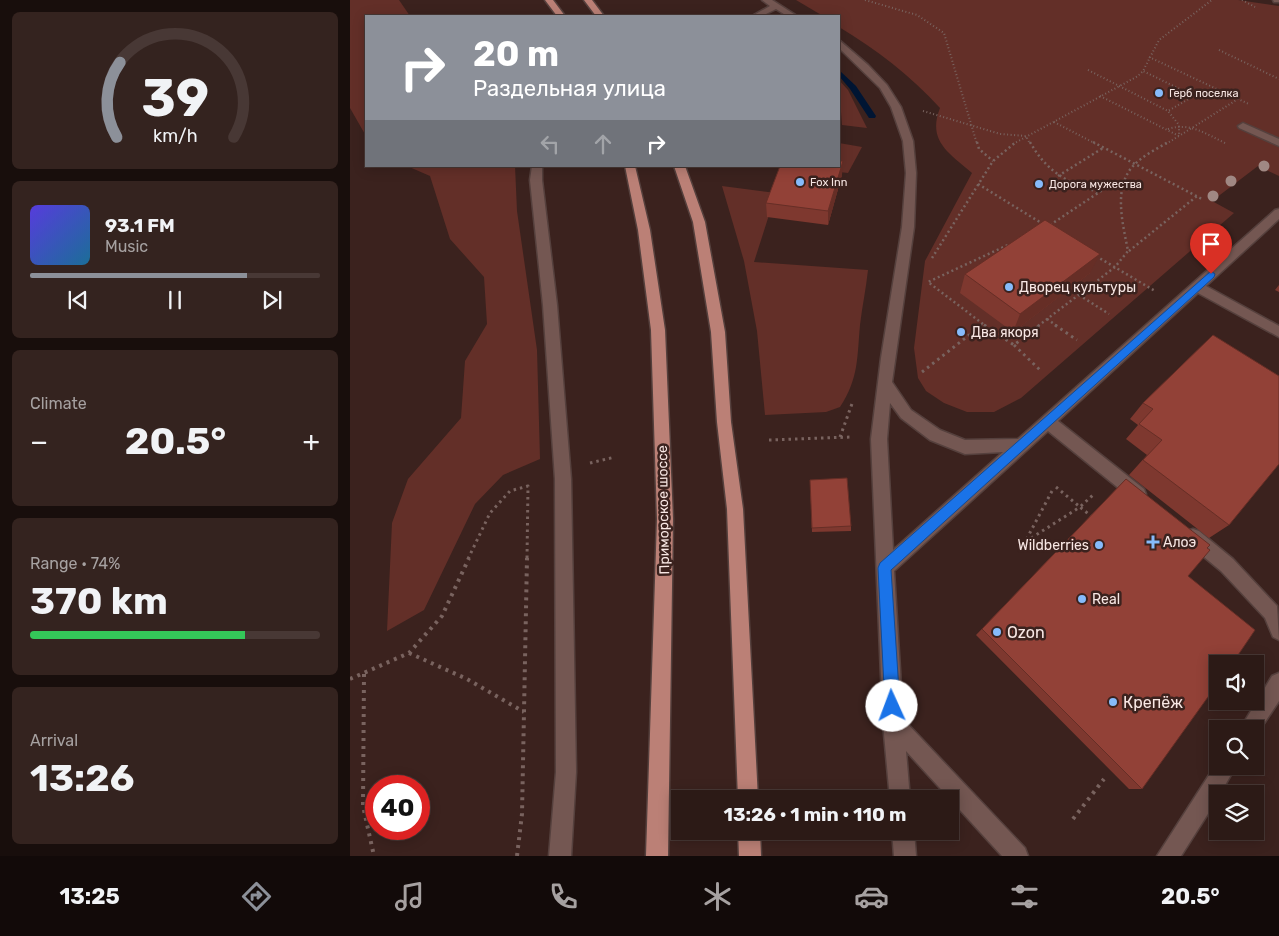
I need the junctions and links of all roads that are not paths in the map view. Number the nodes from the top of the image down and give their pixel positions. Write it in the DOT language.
graph roads {
  1 [pos="549,0"];
  2 [pos="588,0"];
  3 [pos="766,0"];
  4 [pos="776,6"];
  5 [pos="560,15"];
  6 [pos="599,15"];
  7 [pos="758,15"];
  8 [pos="791,15"];
  9 [pos="840,44"];
  10 [pos="1243,126"];
  11 [pos="1279,143"];
  12 [pos="537,167"];
  13 [pos="630,167"];
  14 [pos="679,167"];
  15 [pos="1279,212"];
  16 [pos="1197,286"];
  17 [pos="1279,332"];
  18 [pos="885,382"];
  19 [pos="1047,421"];
  20 [pos="1021,445"];
  21 [pos="1152,504"];
  22 [pos="1182,528"];
  23 [pos="885,568"];
  24 [pos="1279,632"];
  25 [pos="1279,683"];
  26 [pos="1256,720"];
  27 [pos="893,723"];
  28 [pos="1220,775"];
  29 [pos="748,790"];
  30 [pos="899,790"];
  31 [pos="749,840"];
  32 [pos="904,840"];
  33 [pos="560,856"];
  34 [pos="657,856"];
  35 [pos="750,856"];
  36 [pos="905,856"];
  37 [pos="1017,856"];
  38 [pos="1168,856"];
  1 -- 5 [label="main road"];
  2 -- 6 [label="main road"];
  3 -- 4 [label="street"];
  4 -- 7 [label="street"];
  4 -- 8 [label="street"];
  9 -- 18 [label="street"];
  10 -- 11 [label="street"];
  12 -- 33 [label="street"];
  13 -- 34 [label="main road, Приморское шоссе"];
  14 -- 29 [label="main road"];
  15 -- 16 [label="street"];
  16 -- 17 [label="street"];
  16 -- 19 [label="street"];
  18 -- 20 [label="street"];
  18 -- 23 [label="street"];
  19 -- 20 [label="street"];
  19 -- 21 [label="street"];
  20 -- 23 [label="street"];
  22 -- 24 [label="street"];
  23 -- 27 [label="street"];
  25 -- 26 [label="street"];
  27 -- 30 [label="street"];
  27 -- 37 [label="street"];
  28 -- 38 [label="street"];
  31 -- 35 [label="main road"];
  32 -- 36 [label="street"];
}
